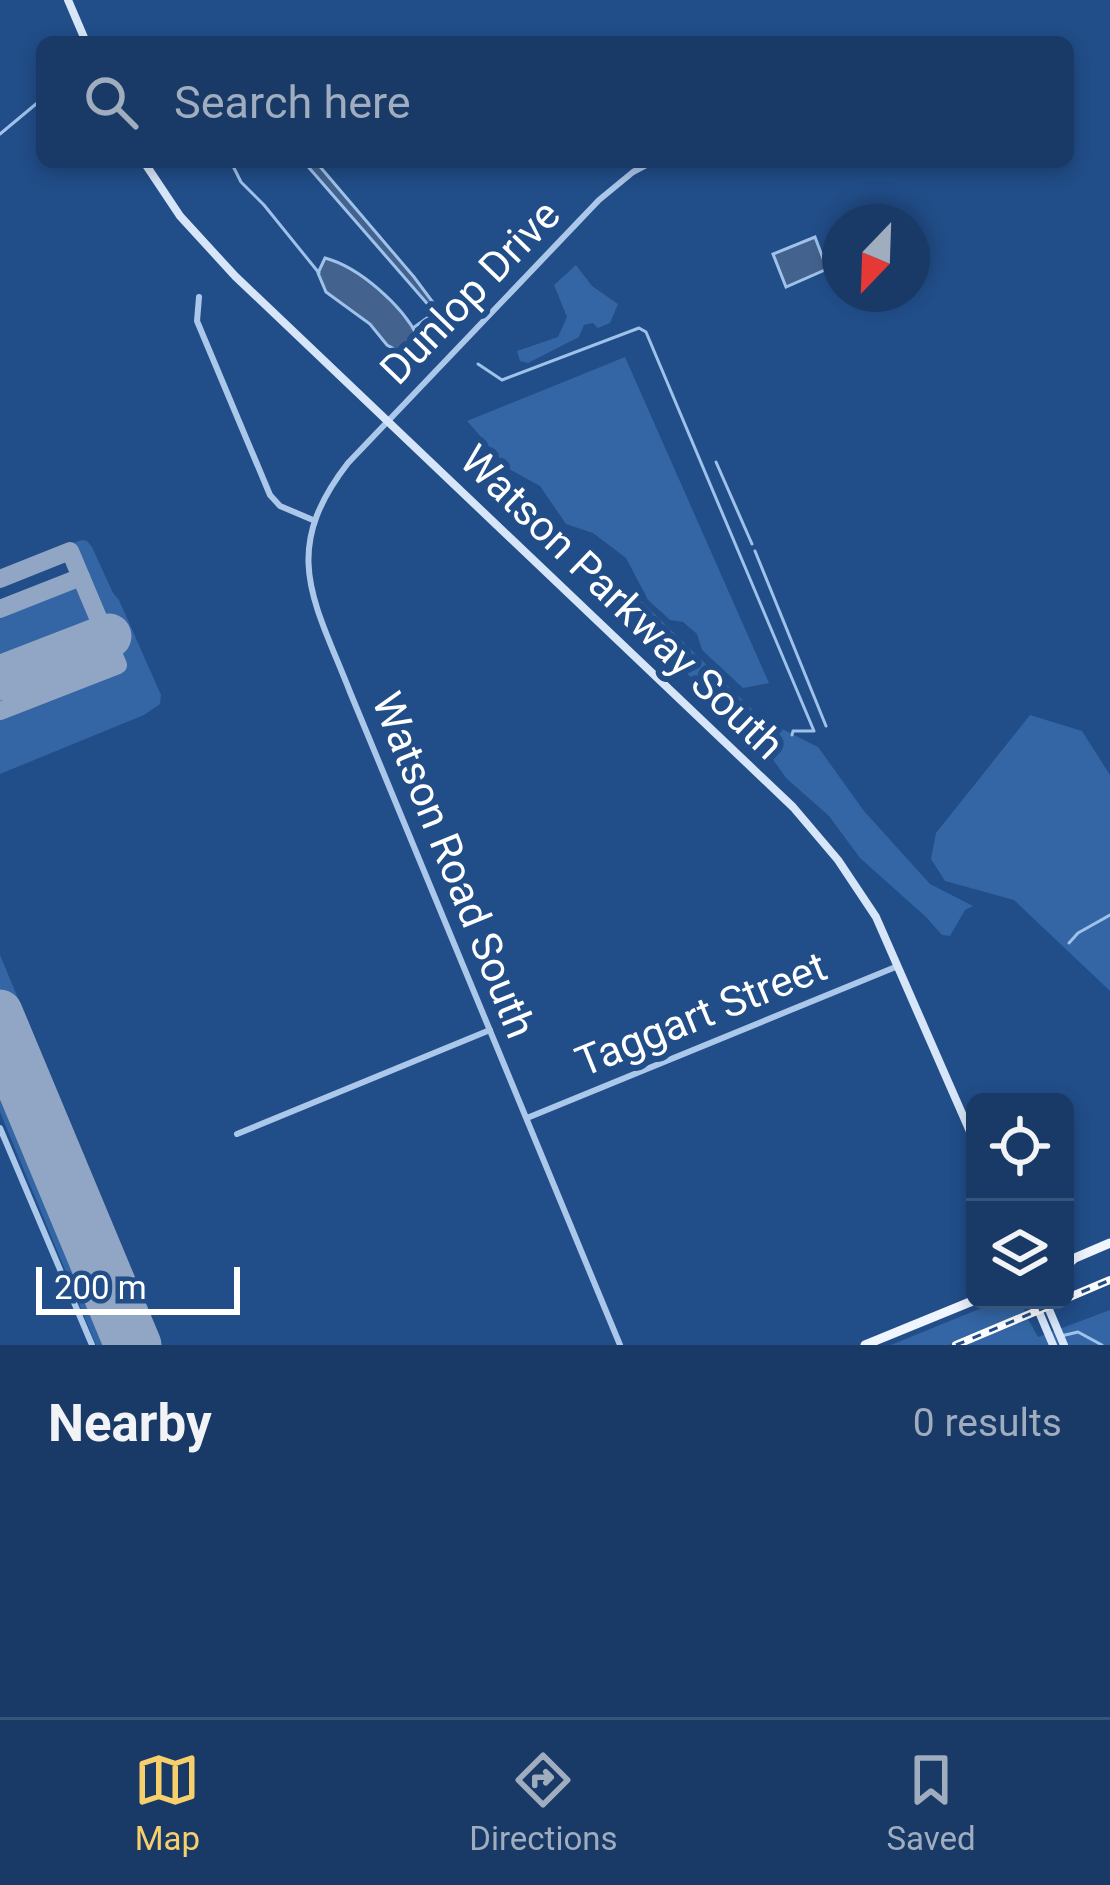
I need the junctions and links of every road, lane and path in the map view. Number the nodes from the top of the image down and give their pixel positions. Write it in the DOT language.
graph roads {
  1 [pos="68,0"];
  2 [pos="83,36"];
  3 [pos="149,168"];
  4 [pos="641,168"];
  5 [pos="199,297"];
  6 [pos="389,420"];
  7 [pos="313,520"];
  8 [pos="898,965"];
  9 [pos="490,1030"];
  10 [pos="526,1118"];
  11 [pos="966,1122"];
  12 [pos="0,1128"];
  13 [pos="237,1134"];
  14 [pos="1110,1243"];
  15 [pos="1074,1256"];
  16 [pos="966,1304"];
  17 [pos="1040,1309"];
  18 [pos="1047,1309"];
  19 [pos="1049,1323"];
  20 [pos="92,1345"];
  21 [pos="620,1345"];
  22 [pos="865,1345"];
  23 [pos="1053,1345"];
  24 [pos="1064,1345"];
  1 -- 2 [label="main road"];
  3 -- 6 [label="main road, Watson Parkway South"];
  4 -- 6 [label="street, Dunlop Drive"];
  5 -- 7 [label="street"];
  6 -- 7 [label="street, Watson Road South"];
  6 -- 8 [label="main road, Watson Parkway South"];
  7 -- 9 [label="street, Watson Road South"];
  8 -- 10 [label="street, Taggart Street"];
  8 -- 11 [label="main road, Watson Parkway South"];
  9 -- 10 [label="street, Watson Road South"];
  9 -- 13 [label="street"];
  10 -- 21 [label="street, Watson Road South"];
  12 -- 20 [label="street"];
  14 -- 15 [label="main road"];
  16 -- 22 [label="main road"];
  17 -- 19 [label="main road"];
  18 -- 19 [label="main road"];
  19 -- 23 [label="main road"];
  19 -- 24 [label="main road"];
}
